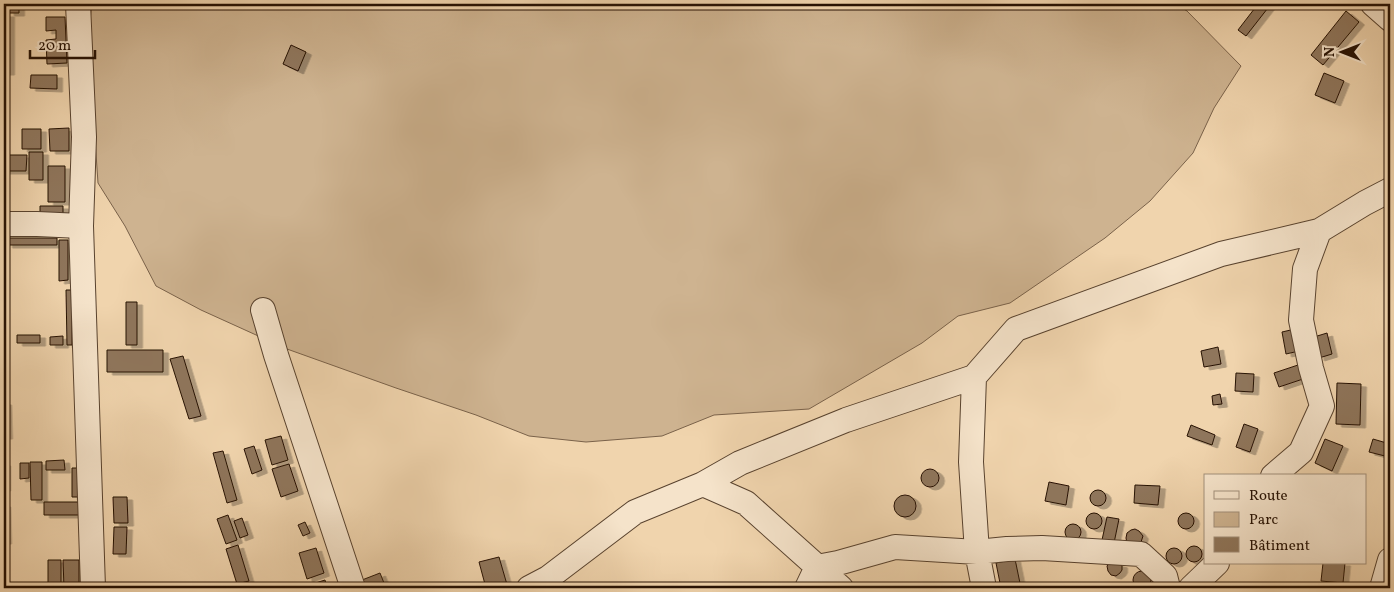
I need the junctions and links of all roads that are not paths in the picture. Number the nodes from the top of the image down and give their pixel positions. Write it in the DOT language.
graph roads {
  1 [pos="78,4"];
  2 [pos="1373,4"];
  3 [pos="1390,19"];
  4 [pos="1390,190"];
  5 [pos="4,224"];
  6 [pos="81,226"];
  7 [pos="1319,231"];
  8 [pos="263,310"];
  9 [pos="974,377"];
  10 [pos="1275,474"];
  11 [pos="703,484"];
  12 [pos="976,552"];
  13 [pos="1390,560"];
  14 [pos="1216,564"];
  15 [pos="817,567"];
  16 [pos="546,585"];
  17 [pos="93,588"];
  18 [pos="353,588"];
  19 [pos="808,588"];
  20 [pos="841,588"];
  21 [pos="984,588"];
  22 [pos="1168,588"];
  23 [pos="1191,588"];
  24 [pos="1384,588"];
  25 [pos="1390,588"];
  1 -- 6 [label="street"];
  2 -- 3 [label="street"];
  4 -- 7 [label="street"];
  5 -- 6 [label="street"];
  6 -- 17 [label="street"];
  7 -- 9 [label="street"];
  7 -- 10 [label="street"];
  8 -- 18 [label="street"];
  9 -- 11 [label="street"];
  9 -- 12 [label="street"];
  11 -- 15 [label="street"];
  11 -- 16 [label="street"];
  12 -- 15 [label="street"];
  12 -- 21 [label="street"];
  12 -- 22 [label="street"];
  13 -- 24 [label="street"];
  14 -- 23 [label="street"];
  15 -- 19 [label="street"];
  15 -- 20 [label="street"];
  24 -- 25 [label="street"];
}
